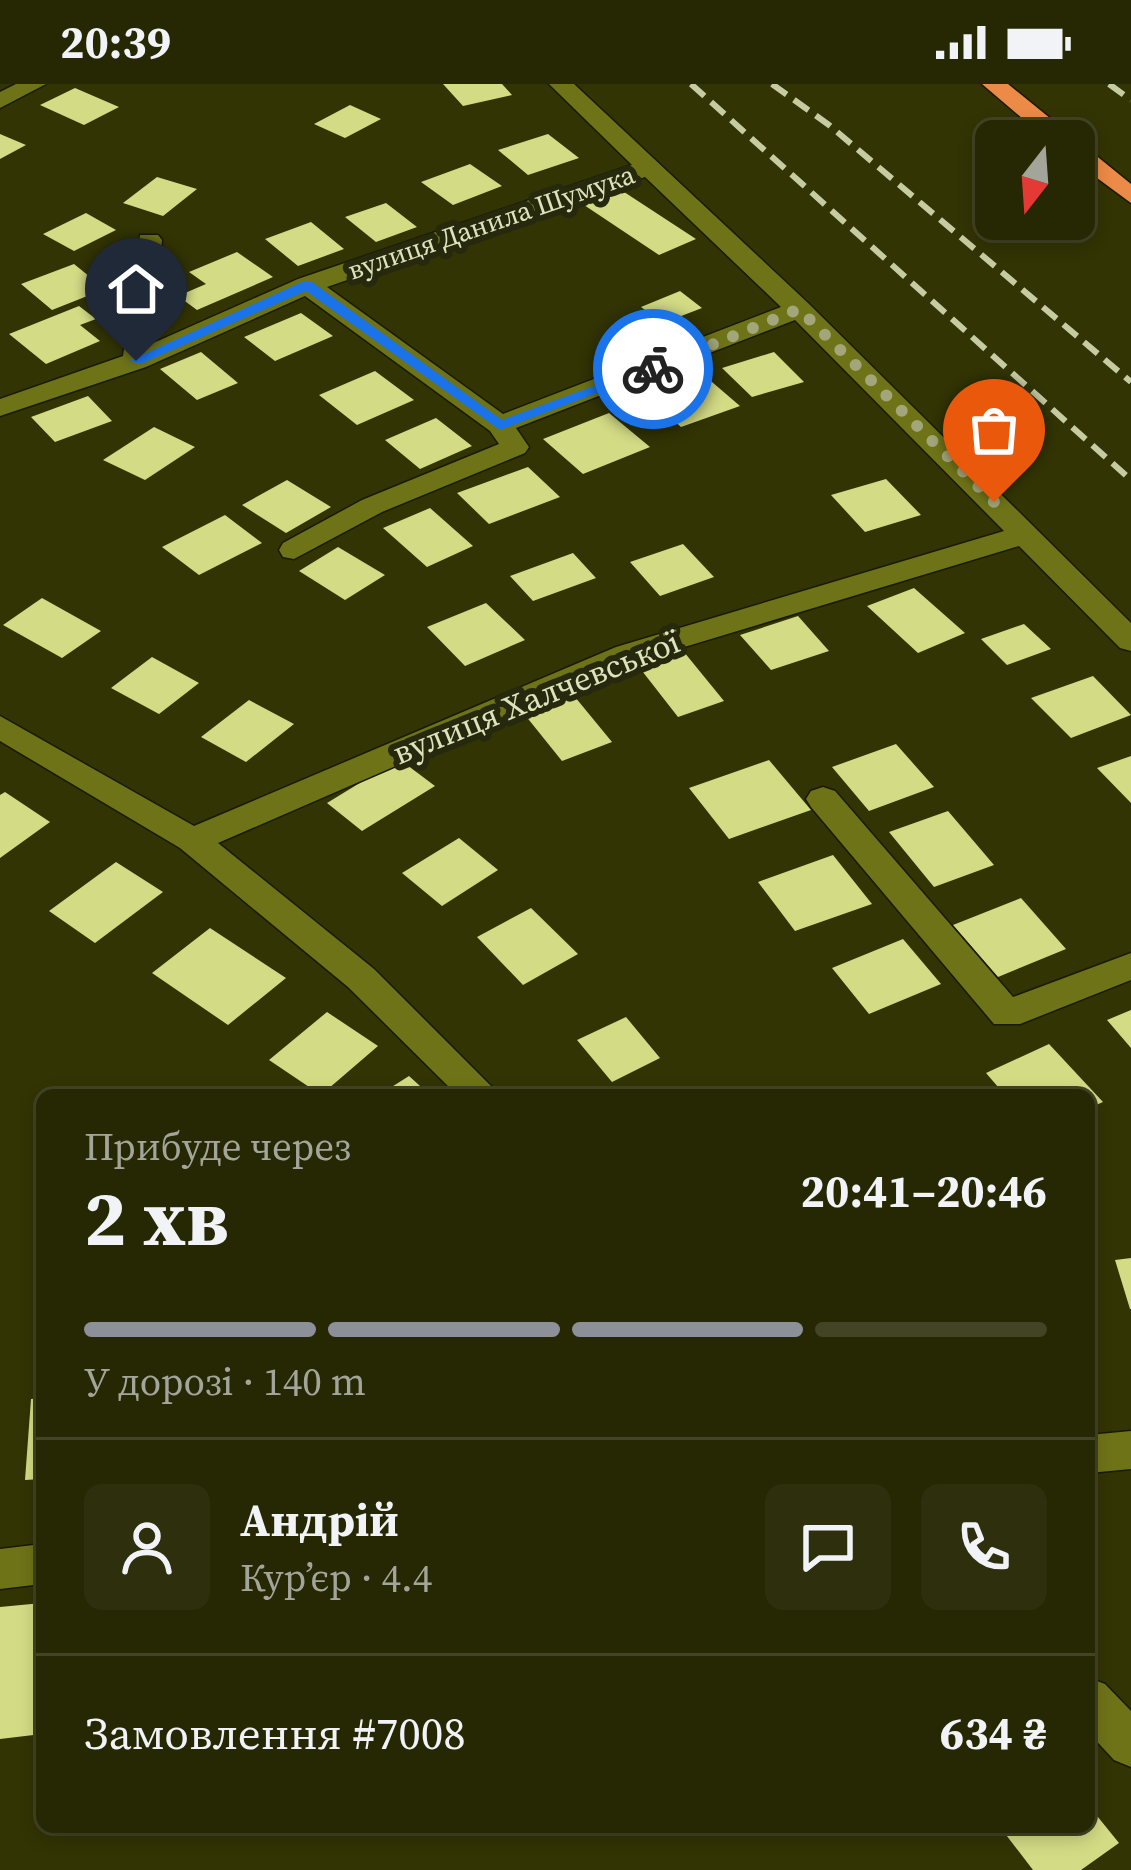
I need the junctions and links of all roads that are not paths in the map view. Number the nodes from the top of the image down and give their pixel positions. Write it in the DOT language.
graph roads {
  1 [pos="34,84"];
  2 [pos="561,84"];
  3 [pos="994,84"];
  4 [pos="0,101"];
  5 [pos="1038,120"];
  6 [pos="1095,166"];
  7 [pos="647,168"];
  8 [pos="1131,196"];
  9 [pos="149,240"];
  10 [pos="307,285"];
  11 [pos="799,309"];
  12 [pos="136,361"];
  13 [pos="0,408"];
  14 [pos="500,425"];
  15 [pos="1026,534"];
  16 [pos="294,550"];
  17 [pos="1131,641"];
  18 [pos="0,727"];
  19 [pos="823,799"];
  20 [pos="192,840"];
  21 [pos="1131,966"];
  22 [pos="476,1089"];
  23 [pos="1131,1450"];
  24 [pos="1095,1453"];
  25 [pos="36,1565"];
  26 [pos="0,1569"];
  27 [pos="1095,1706"];
  28 [pos="1131,1744"];
  1 -- 4 [label="street"];
  2 -- 7 [label="street"];
  3 -- 5 [label="highway"];
  6 -- 8 [label="highway"];
  7 -- 10 [label="street, вулиця Данила Шумука"];
  7 -- 11 [label="street"];
  9 -- 12 [label="street"];
  10 -- 12 [label="street, вулиця Данила Шумука"];
  10 -- 14 [label="street"];
  11 -- 14 [label="street"];
  11 -- 15 [label="street"];
  12 -- 13 [label="street, вулиця Данила Шумука"];
  14 -- 16 [label="street"];
  15 -- 17 [label="street"];
  15 -- 20 [label="street, вулиця Халчевської"];
  18 -- 20 [label="street"];
  19 -- 21 [label="street"];
  20 -- 22 [label="street"];
  23 -- 24 [label="street"];
  25 -- 26 [label="street"];
  27 -- 28 [label="street"];
}
